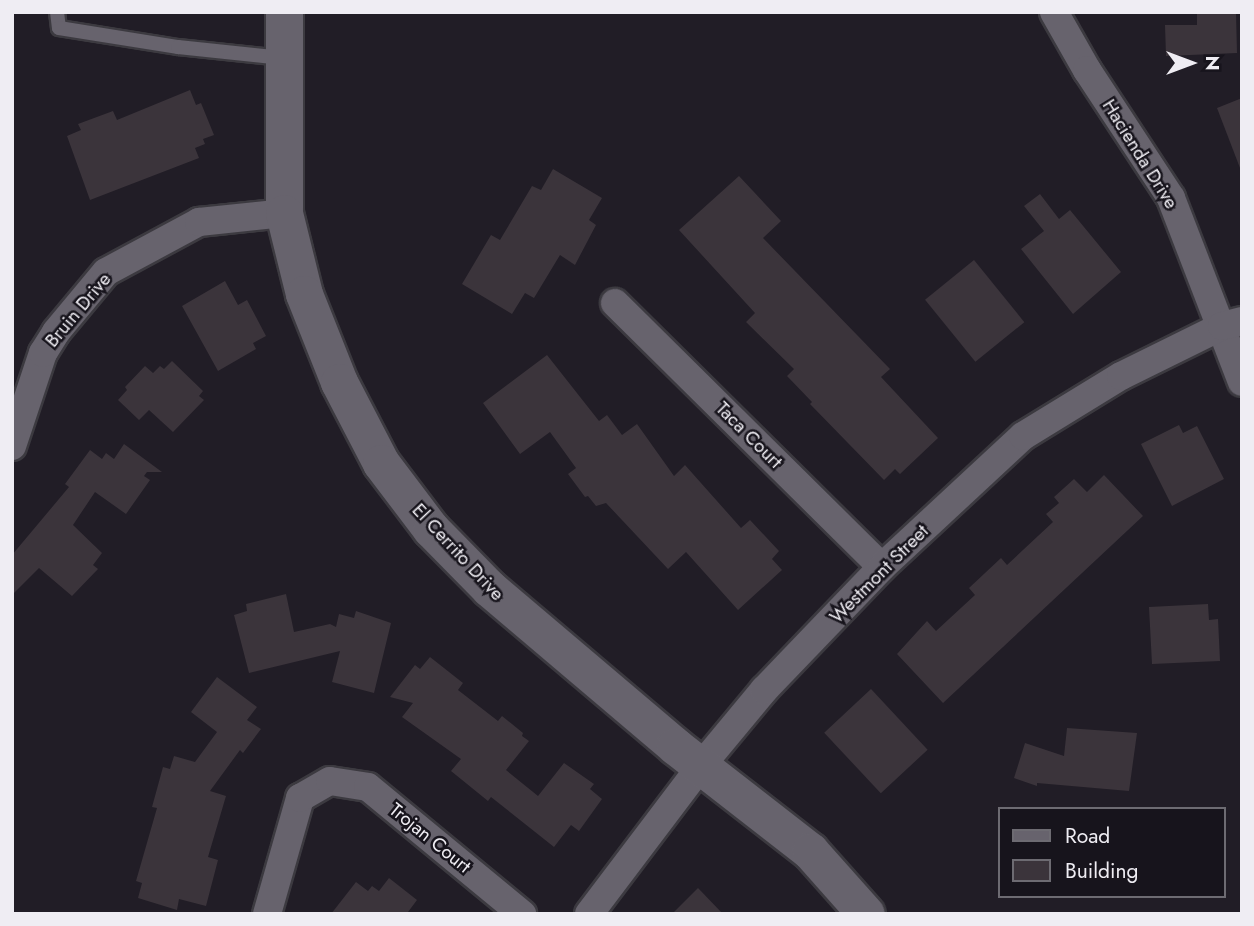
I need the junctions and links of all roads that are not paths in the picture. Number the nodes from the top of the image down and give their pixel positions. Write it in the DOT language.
graph roads {
  1 [pos="57,12"];
  2 [pos="284,12"];
  3 [pos="1054,12"];
  4 [pos="284,59"];
  5 [pos="284,213"];
  6 [pos="615,303"];
  7 [pos="1232,324"];
  8 [pos="1242,382"];
  9 [pos="12,446"];
  10 [pos="882,567"];
  11 [pos="701,766"];
  12 [pos="267,914"];
  13 [pos="522,914"];
  14 [pos="589,914"];
  15 [pos="866,914"];
  1 -- 4 [label="lane"];
  2 -- 4 [label="street, El Cerrito Drive"];
  3 -- 7 [label="street, Hacienda Drive"];
  4 -- 5 [label="street, El Cerrito Drive"];
  5 -- 9 [label="street, Bruin Drive"];
  5 -- 11 [label="street, El Cerrito Drive"];
  6 -- 10 [label="street, Taca Court"];
  7 -- 8 [label="street, Hacienda Drive"];
  7 -- 10 [label="street, Westmont Street"];
  10 -- 11 [label="street, Westmont Street"];
  11 -- 14 [label="street, Westmont Street"];
  11 -- 15 [label="street, El Cerrito Drive"];
  12 -- 13 [label="street, Trojan Court"];
}
